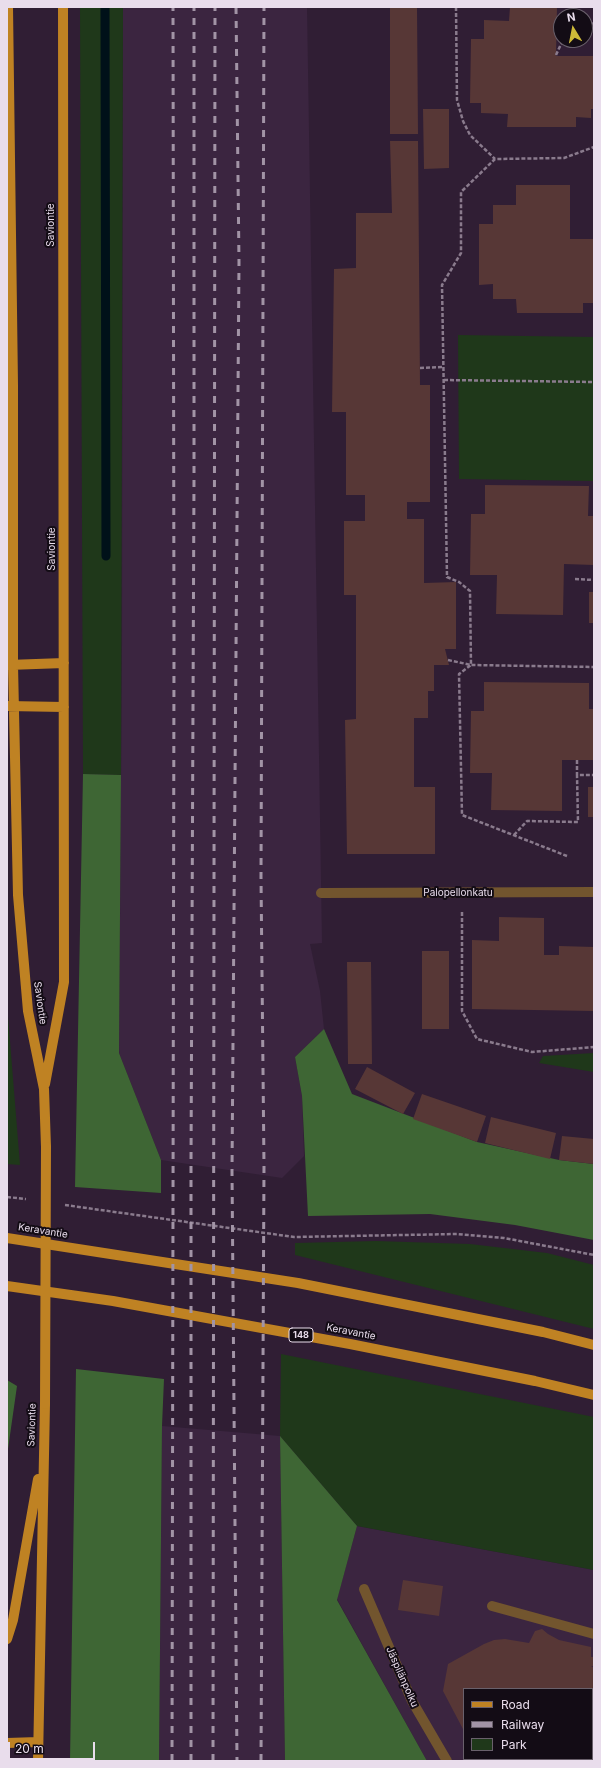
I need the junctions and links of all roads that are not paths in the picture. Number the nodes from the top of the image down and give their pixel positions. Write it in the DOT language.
graph roads {
  1 [pos="8,7"];
  2 [pos="63,7"];
  3 [pos="13,385"];
  4 [pos="7,427"];
  5 [pos="64,664"];
  6 [pos="10,665"];
  7 [pos="11,706"];
  8 [pos="64,707"];
  9 [pos="594,892"];
  10 [pos="321,893"];
  11 [pos="44,1089"];
  12 [pos="7,1238"];
  13 [pos="7,1286"];
  14 [pos="594,1345"];
  15 [pos="594,1395"];
  16 [pos="44,1448"];
  17 [pos="364,1589"];
  18 [pos="492,1606"];
  19 [pos="594,1634"];
  20 [pos="7,1639"];
  21 [pos="38,1742"];
  22 [pos="7,1743"];
  23 [pos="38,1761"];
  24 [pos="447,1761"];
  1 -- 3 [label="main road, Saviontie"];
  2 -- 5 [label="main road, Saviontie"];
  3 -- 4 [label="main road"];
  3 -- 6 [label="main road, Saviontie"];
  5 -- 6 [label="main road"];
  5 -- 8 [label="main road, Saviontie"];
  6 -- 7 [label="main road, Saviontie"];
  7 -- 8 [label="main road"];
  7 -- 11 [label="main road, Saviontie"];
  8 -- 11 [label="main road, Saviontie"];
  9 -- 10 [label="street, Palopellonkatu"];
  11 -- 16 [label="main road, Saviontie, bridge"];
  12 -- 14 [label="main road, Keravantie"];
  13 -- 15 [label="main road, Keravantie / 148"];
  16 -- 20 [label="main road"];
  16 -- 21 [label="main road, Saviontie"];
  17 -- 24 [label="street, Jäspilänpolku"];
  18 -- 19 [label="street"];
  21 -- 22 [label="main road"];
  21 -- 23 [label="main road, Saviontie"];
}
